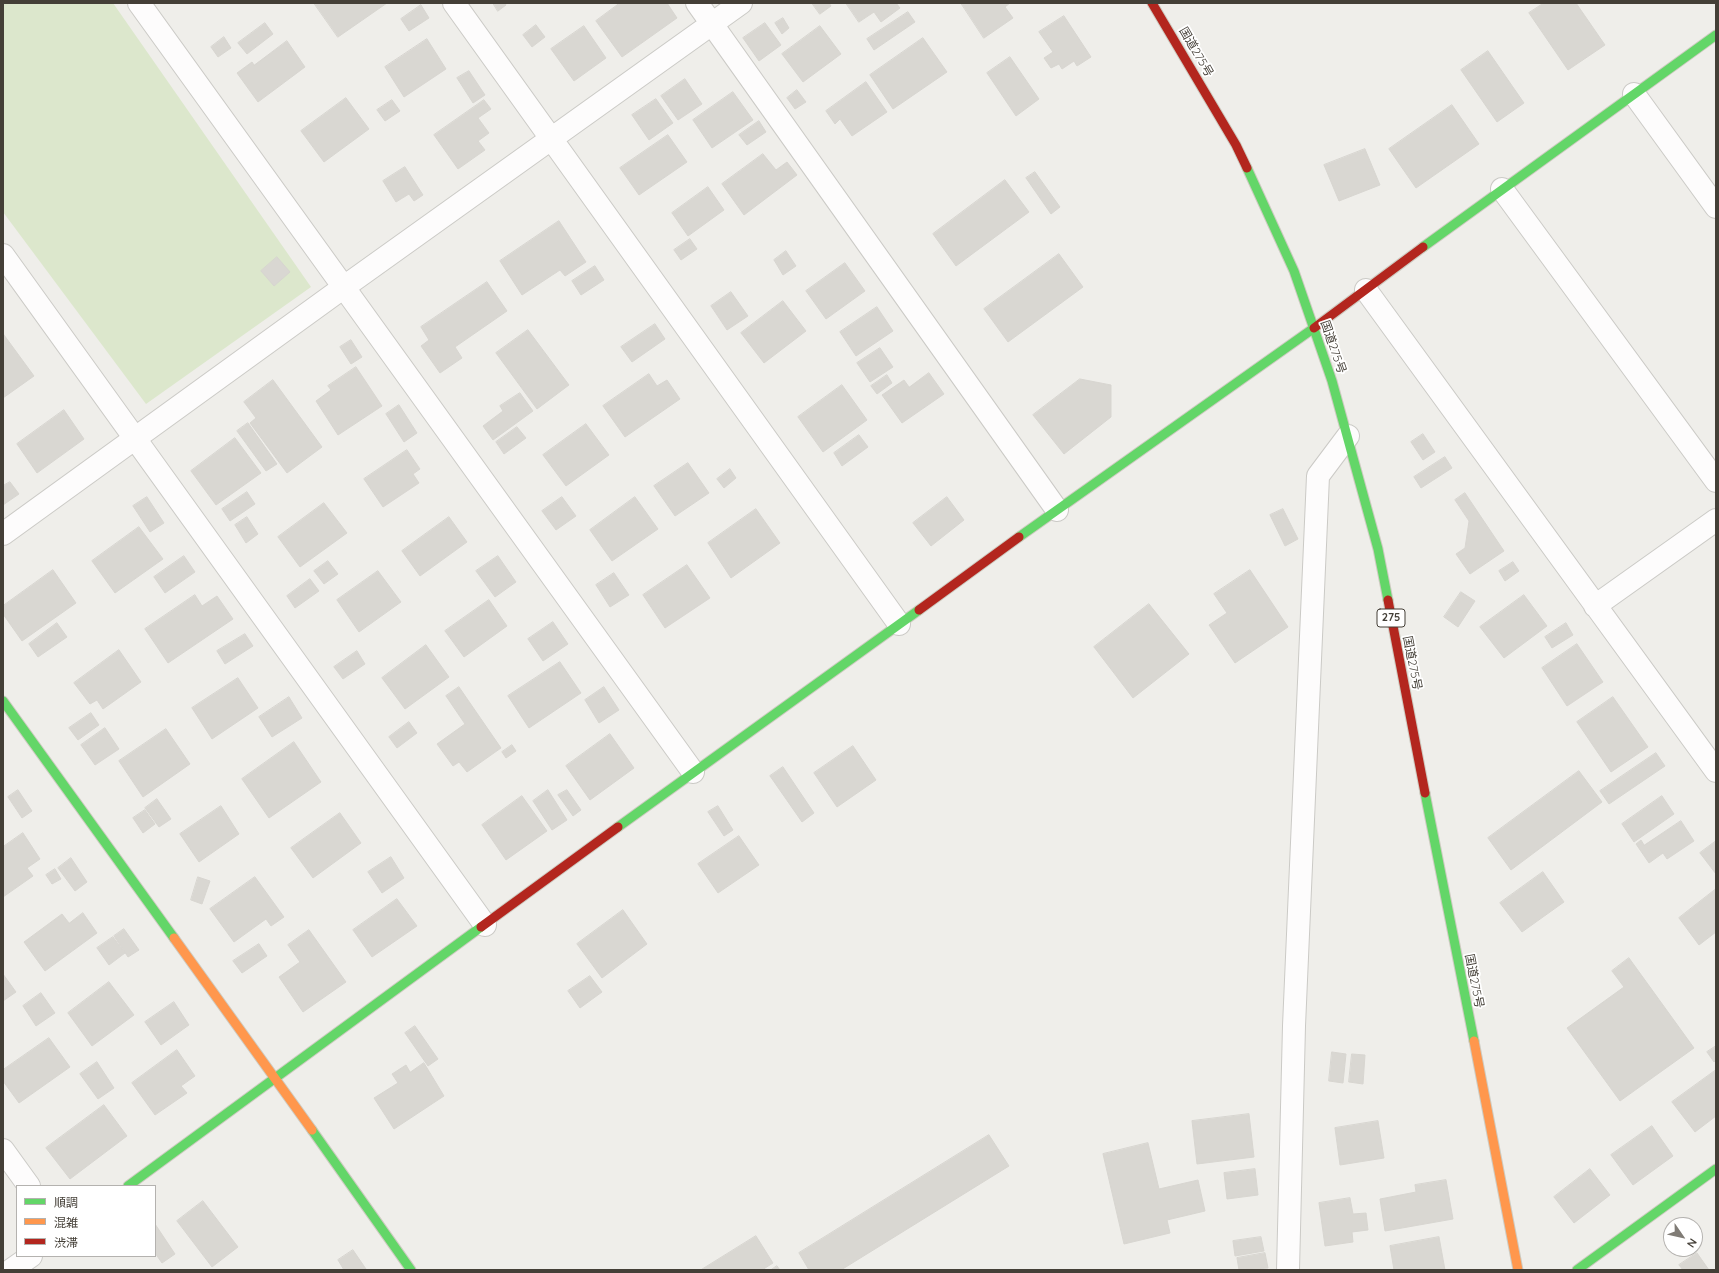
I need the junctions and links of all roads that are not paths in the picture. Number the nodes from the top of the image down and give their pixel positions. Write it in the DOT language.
graph roads {
  1 [pos="139,3"];
  2 [pos="454,3"];
  3 [pos="697,3"];
  4 [pos="741,3"];
  5 [pos="1152,3"];
  6 [pos="712,24"];
  7 [pos="1716,35"];
  8 [pos="1634,94"];
  9 [pos="551,139"];
  10 [pos="1502,189"];
  11 [pos="1716,207"];
  12 [pos="3,255"];
  13 [pos="344,287"];
  14 [pos="1366,290"];
  15 [pos="1314,327"];
  16 [pos="1348,436"];
  17 [pos="134,439"];
  18 [pos="1716,481"];
  19 [pos="1057,510"];
  20 [pos="1716,520"];
  21 [pos="3,534"];
  22 [pos="1595,606"];
  23 [pos="899,624"];
  24 [pos="3,701"];
  25 [pos="1716,771"];
  26 [pos="693,772"];
  27 [pos="485,925"];
  28 [pos="275,1078"];
  29 [pos="3,1150"];
  30 [pos="1716,1169"];
  31 [pos="28,1185"];
  32 [pos="129,1185"];
  33 [pos="30,1257"];
  34 [pos="12,1270"];
  35 [pos="411,1270"];
  36 [pos="1288,1270"];
  37 [pos="1518,1270"];
  38 [pos="1578,1270"];
  1 -- 13 [label="street"];
  2 -- 9 [label="street"];
  3 -- 6 [label="street"];
  4 -- 6 [label="street"];
  5 -- 15 [label="main road, 国道275号 / 275"];
  6 -- 9 [label="street"];
  6 -- 19 [label="street"];
  7 -- 8 [label="main road"];
  8 -- 10 [label="main road"];
  8 -- 11 [label="street"];
  9 -- 13 [label="street"];
  9 -- 23 [label="street"];
  10 -- 14 [label="main road"];
  10 -- 18 [label="street"];
  12 -- 17 [label="street"];
  13 -- 17 [label="street"];
  13 -- 26 [label="street"];
  14 -- 15 [label="main road"];
  14 -- 22 [label="street"];
  15 -- 16 [label="main road, 国道275号 / 275"];
  15 -- 19 [label="main road"];
  16 -- 36 [label="street"];
  16 -- 37 [label="main road, 国道275号 / 275"];
  17 -- 21 [label="street"];
  17 -- 27 [label="street"];
  19 -- 23 [label="main road"];
  20 -- 22 [label="street"];
  22 -- 25 [label="street"];
  23 -- 26 [label="main road"];
  24 -- 28 [label="main road"];
  26 -- 27 [label="main road"];
  27 -- 28 [label="main road"];
  28 -- 32 [label="main road"];
  28 -- 35 [label="main road"];
  29 -- 31 [label="street"];
  30 -- 38 [label="main road"];
  33 -- 34 [label="street"];
}
